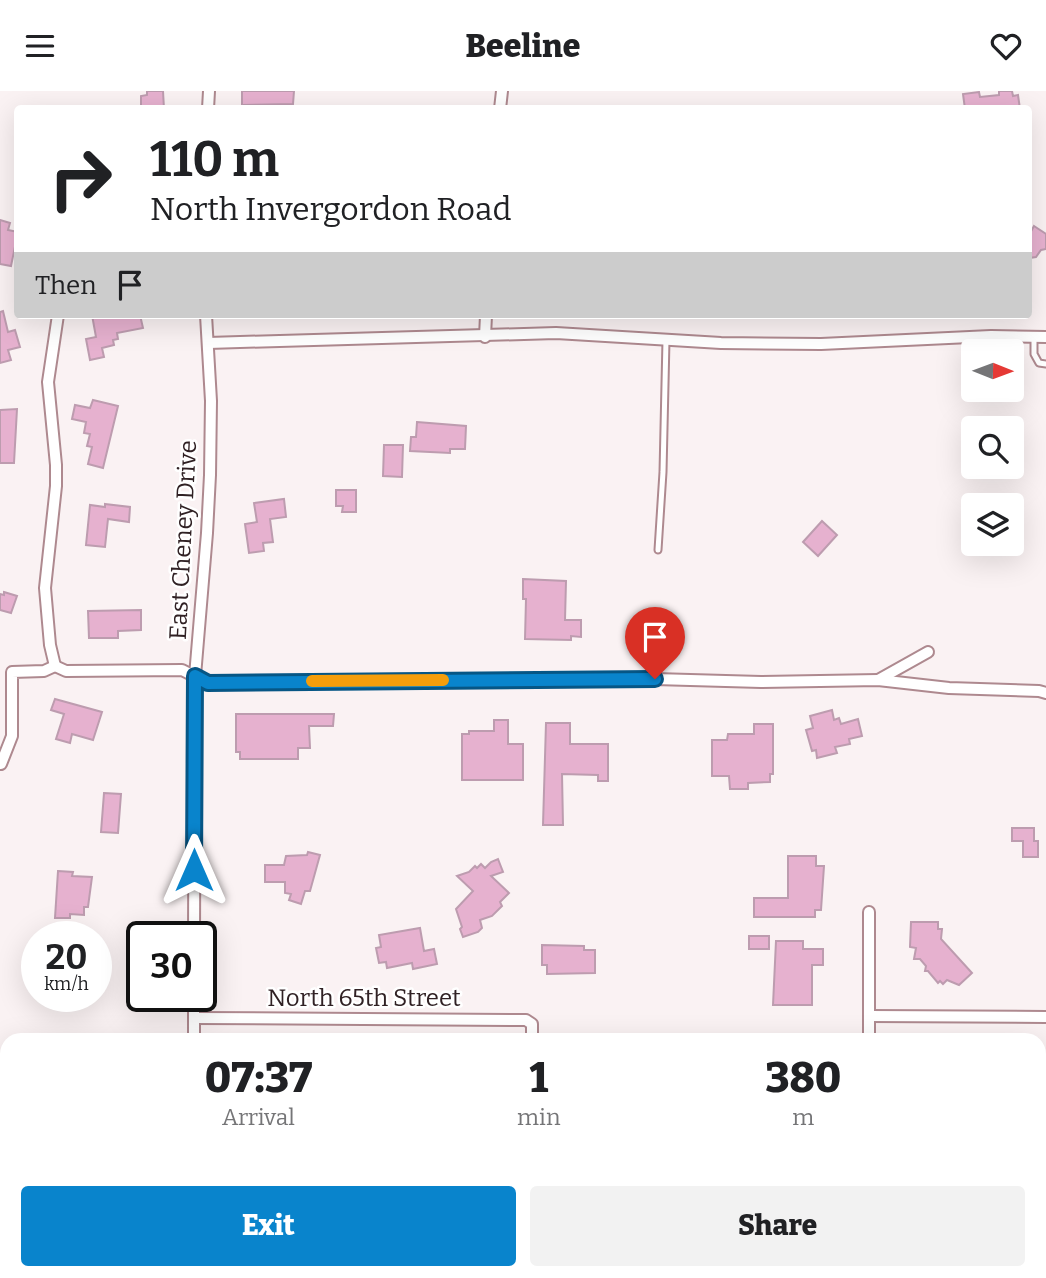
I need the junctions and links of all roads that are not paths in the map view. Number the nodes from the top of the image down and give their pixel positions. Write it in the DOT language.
graph roads {
  1 [pos="57,319"];
  2 [pos="206,319"];
  3 [pos="486,319"];
  4 [pos="485,337"];
  5 [pos="1034,337"];
  6 [pos="1046,337"];
  7 [pos="666,340"];
  8 [pos="208,343"];
  9 [pos="1046,364"];
  10 [pos="658,550"];
  11 [pos="928,652"];
  12 [pos="55,666"];
  13 [pos="195,676"];
  14 [pos="878,680"];
  15 [pos="1046,693"];
  16 [pos="1,764"];
  17 [pos="869,912"];
  18 [pos="194,921"];
  19 [pos="194,1012"];
  20 [pos="869,1016"];
  21 [pos="1046,1017"];
  22 [pos="194,1018"];
  23 [pos="194,1033"];
  24 [pos="532,1033"];
  25 [pos="869,1033"];
  1 -- 12 [label="street"];
  2 -- 8 [label="street, East Cheney Drive"];
  3 -- 4 [label="street"];
  4 -- 7 [label="street"];
  4 -- 8 [label="street"];
  5 -- 6 [label="street"];
  5 -- 7 [label="street"];
  5 -- 9 [label="lane"];
  7 -- 10 [label="lane"];
  8 -- 13 [label="street, East Cheney Drive"];
  11 -- 14 [label="street"];
  12 -- 13 [label="street"];
  12 -- 16 [label="street"];
  13 -- 14 [label="street"];
  13 -- 18 [label="street, East Cheney Drive"];
  14 -- 15 [label="street"];
  17 -- 20 [label="street"];
  19 -- 22 [label="street"];
  20 -- 21 [label="street"];
  20 -- 25 [label="street"];
  22 -- 23 [label="street"];
  22 -- 24 [label="street, North 65th Street"];
}
